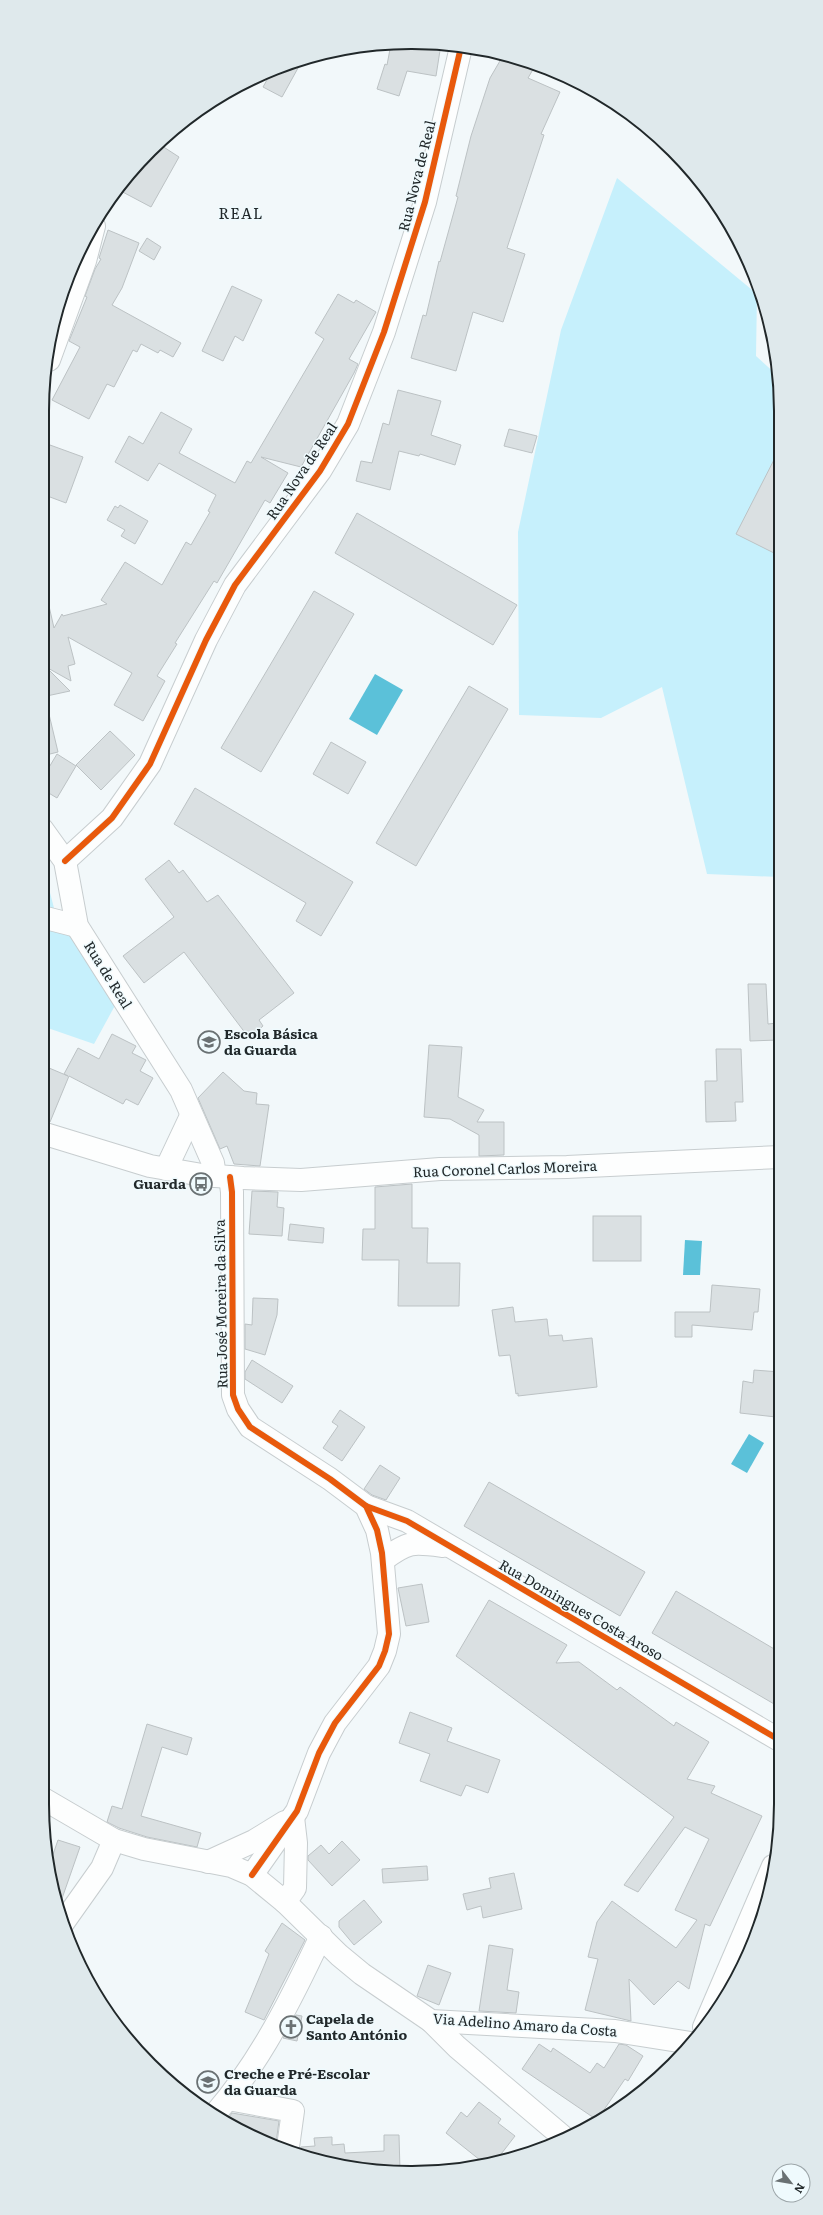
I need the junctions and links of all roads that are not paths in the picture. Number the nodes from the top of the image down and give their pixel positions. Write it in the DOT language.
graph roads {
  1 [pos="460,52"];
  2 [pos="89,246"];
  3 [pos="56,340"];
  4 [pos="49,839"];
  5 [pos="65,861"];
  6 [pos="49,919"];
  7 [pos="77,926"];
  8 [pos="191,1116"];
  9 [pos="49,1135"];
  10 [pos="774,1157"];
  11 [pos="166,1169"];
  12 [pos="222,1177"];
  13 [pos="366,1506"];
  14 [pos="452,1548"];
  15 [pos="383,1560"];
  16 [pos="774,1737"];
  17 [pos="49,1802"];
  18 [pos="293,1817"];
  19 [pos="114,1840"];
  20 [pos="208,1862"];
  21 [pos="252,1875"];
  22 [pos="764,1886"];
  23 [pos="285,1902"];
  24 [pos="67,1917"];
  25 [pos="321,1936"];
  26 [pos="713,2005"];
  27 [pos="431,2021"];
  28 [pos="685,2042"];
  29 [pos="221,2107"];
  30 [pos="560,2134"];
  31 [pos="288,2144"];
  1 -- 5 [label="street, Rua Nova de Real"];
  2 -- 3 [label="street"];
  4 -- 5 [label="street, Rua de Real"];
  5 -- 7 [label="street, Rua de Real"];
  6 -- 7 [label="street"];
  7 -- 8 [label="street, Rua de Real"];
  8 -- 11 [label="street"];
  8 -- 12 [label="street, Rua de Real"];
  9 -- 11 [label="street, Rua Coronel Carlos Moreira"];
  10 -- 12 [label="street, Rua Coronel Carlos Moreira"];
  11 -- 12 [label="street, Rua Coronel Carlos Moreira"];
  12 -- 13 [label="street, Rua José Moreira da Silva"];
  13 -- 14 [label="street, Rua Domingues Costa Aroso"];
  13 -- 15 [label="street, Rua José Moreira da Silva"];
  14 -- 15 [label="street, Rua Domingues Costa Aroso"];
  14 -- 16 [label="street, Rua Domingues Costa Aroso"];
  15 -- 18 [label="street, Rua José Moreira da Silva"];
  17 -- 19 [label="street, Via Adelino Amaro da Costa"];
  18 -- 20 [label="street"];
  18 -- 21 [label="street, Rua José Moreira da Silva"];
  18 -- 23 [label="street, Rua José Moreira da Silva"];
  19 -- 20 [label="street, Via Adelino Amaro da Costa"];
  19 -- 24 [label="street"];
  20 -- 21 [label="street, Via Adelino Amaro da Costa"];
  21 -- 23 [label="street, Via Adelino Amaro da Costa"];
  22 -- 26 [label="street"];
  23 -- 25 [label="street, Via Adelino Amaro da Costa"];
  25 -- 27 [label="street, Via Adelino Amaro da Costa"];
  25 -- 29 [label="street"];
  27 -- 28 [label="street, Via Adelino Amaro da Costa"];
  27 -- 30 [label="street"];
  29 -- 31 [label="street"];
}
